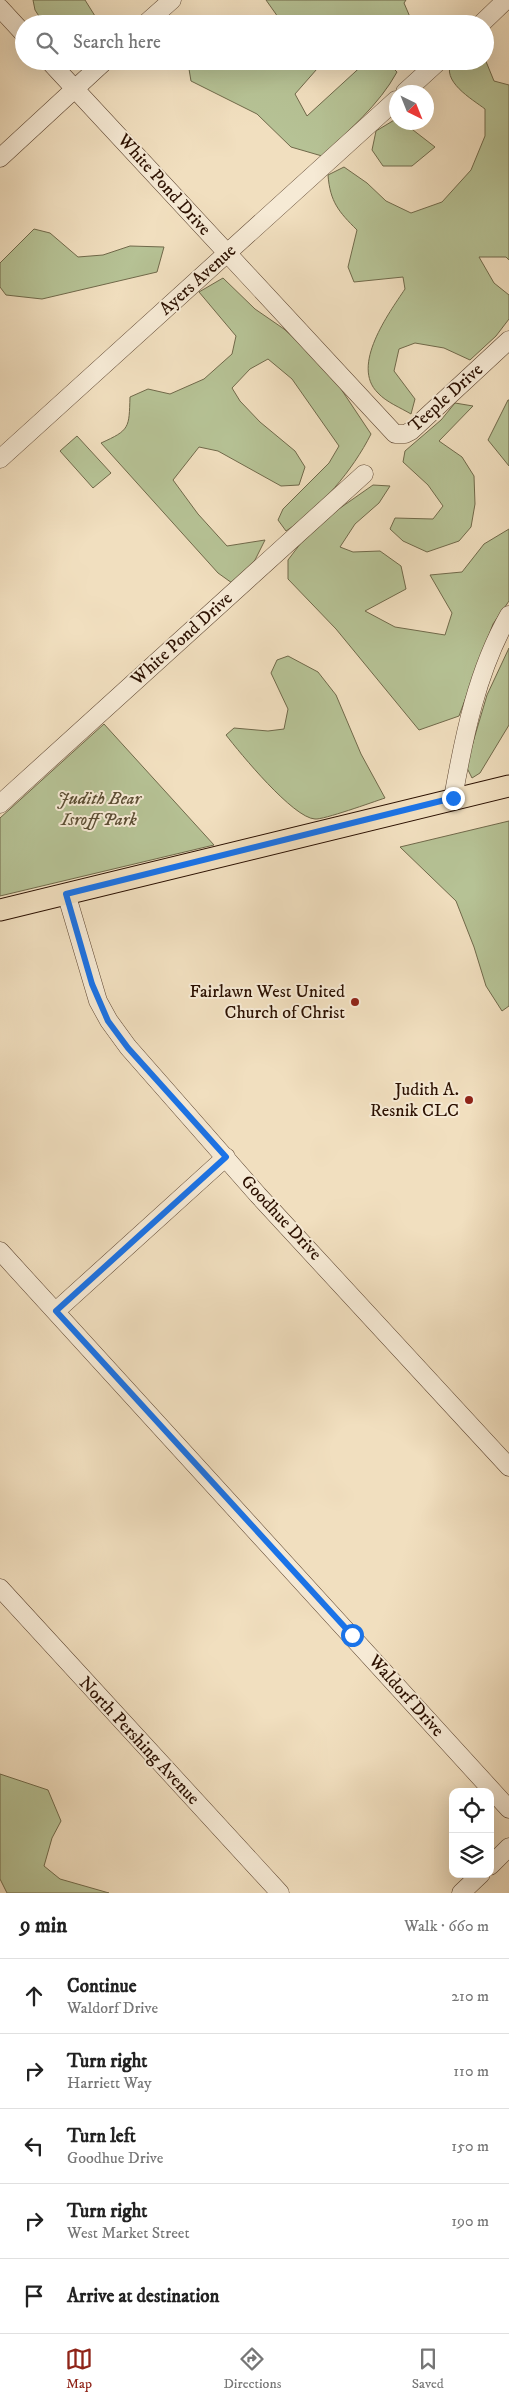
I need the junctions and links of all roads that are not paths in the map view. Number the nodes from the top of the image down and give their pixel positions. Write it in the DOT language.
graph roads {
  1 [pos="172,0"];
  2 [pos="506,0"];
  3 [pos="0,8"];
  4 [pos="155,15"];
  5 [pos="490,15"];
  6 [pos="15,24"];
  7 [pos="58,70"];
  8 [pos="96,70"];
  9 [pos="429,70"];
  10 [pos="412,85"];
  11 [pos="76,89"];
  12 [pos="389,106"];
  13 [pos="0,158"];
  14 [pos="227,254"];
  15 [pos="509,340"];
  16 [pos="404,434"];
  17 [pos="0,460"];
  18 [pos="364,474"];
  19 [pos="509,615"];
  20 [pos="509,786"];
  21 [pos="453,798"];
  22 [pos="0,804"];
  23 [pos="66,894"];
  24 [pos="0,910"];
  25 [pos="226,1157"];
  26 [pos="0,1251"];
  27 [pos="56,1311"];
  28 [pos="509,1466"];
  29 [pos="0,1588"];
  30 [pos="509,1809"];
  31 [pos="509,1847"];
  32 [pos="494,1862"];
  33 [pos="477,1878"];
  34 [pos="280,1893"];
  35 [pos="461,1893"];
  1 -- 4 [label="street"];
  2 -- 5 [label="street"];
  3 -- 6 [label="street"];
  7 -- 11 [label="street, White Pond Drive"];
  8 -- 11 [label="street"];
  9 -- 10 [label="street"];
  11 -- 13 [label="street"];
  11 -- 14 [label="street, White Pond Drive"];
  12 -- 14 [label="street, Ayers Avenue"];
  14 -- 16 [label="street, White Pond Drive"];
  14 -- 17 [label="street, Ayers Avenue"];
  15 -- 16 [label="street, Teeple Drive"];
  18 -- 22 [label="street, White Pond Drive"];
  19 -- 21 [label="street"];
  20 -- 21 [label="main road"];
  21 -- 23 [label="main road"];
  23 -- 24 [label="main road"];
  23 -- 25 [label="street, Goodhue Drive"];
  25 -- 27 [label="street"];
  25 -- 28 [label="street, Goodhue Drive"];
  26 -- 27 [label="street, Waldorf Drive"];
  27 -- 30 [label="street, Waldorf Drive"];
  29 -- 34 [label="street, North Pershing Avenue"];
  31 -- 32 [label="street"];
  33 -- 35 [label="street"];
}
